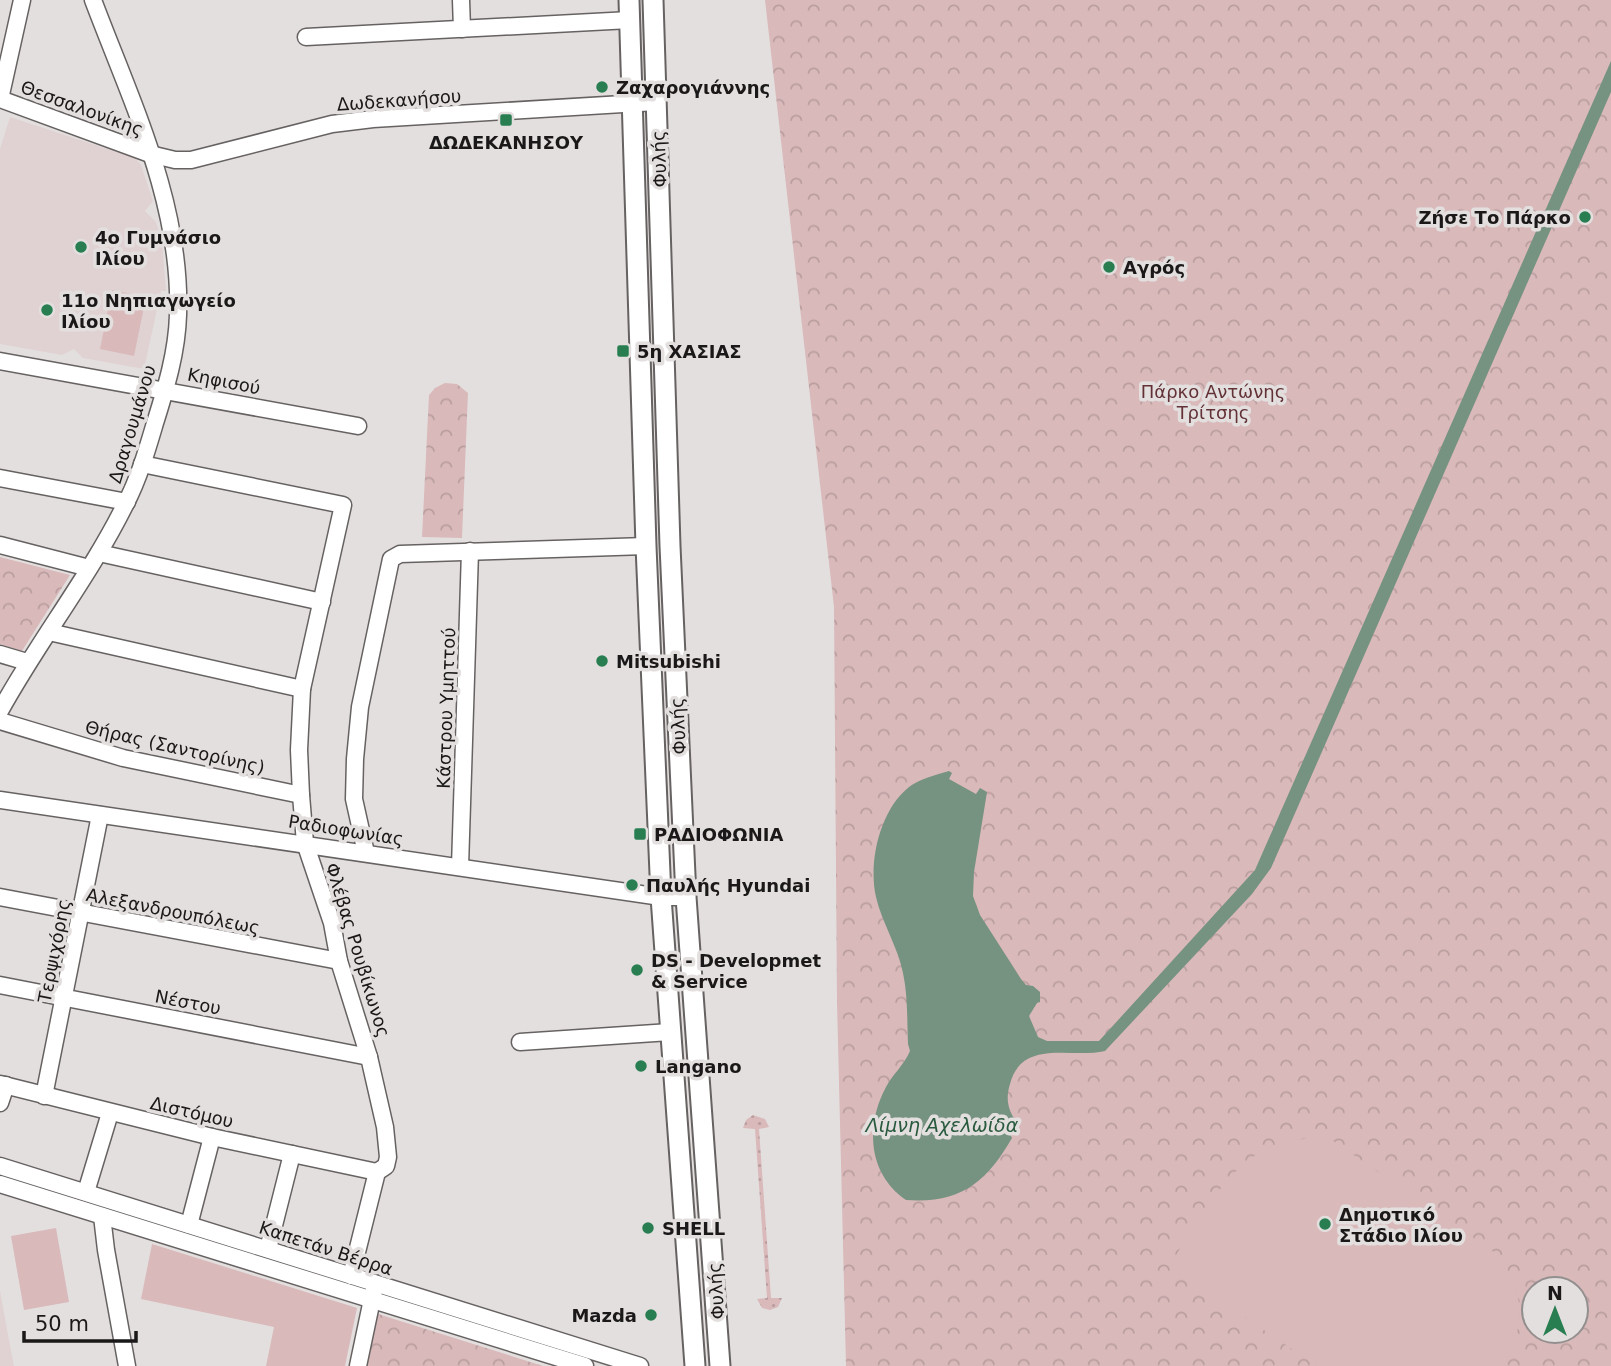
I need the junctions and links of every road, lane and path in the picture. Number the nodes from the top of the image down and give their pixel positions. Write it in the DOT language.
graph roads {
  1 [pos="22,0"];
  2 [pos="93,0"];
  3 [pos="461,0"];
  4 [pos="629,0"];
  5 [pos="653,0"];
  6 [pos="630,20"];
  7 [pos="462,29"];
  8 [pos="306,37"];
  9 [pos="0,99"];
  10 [pos="634,102"];
  11 [pos="656,102"];
  12 [pos="150,154"];
  13 [pos="0,361"];
  14 [pos="166,389"];
  15 [pos="358,426"];
  16 [pos="142,464"];
  17 [pos="0,478"];
  18 [pos="127,502"];
  19 [pos="0,545"];
  20 [pos="646,546"];
  21 [pos="470,551"];
  22 [pos="99,553"];
  23 [pos="89,568"];
  24 [pos="322,602"];
  25 [pos="49,632"];
  26 [pos="0,654"];
  27 [pos="27,662"];
  28 [pos="302,690"];
  29 [pos="0,711"];
  30 [pos="0,721"];
  31 [pos="301,795"];
  32 [pos="0,800"];
  33 [pos="100,815"];
  34 [pos="305,843"];
  35 [pos="366,853"];
  36 [pos="460,867"];
  37 [pos="0,897"];
  38 [pos="661,897"];
  39 [pos="686,897"];
  40 [pos="81,913"];
  41 [pos="339,961"];
  42 [pos="0,985"];
  43 [pos="64,998"];
  44 [pos="670,1032"];
  45 [pos="520,1042"];
  46 [pos="369,1057"];
  47 [pos="3,1085"];
  48 [pos="44,1096"];
  49 [pos="0,1103"];
  50 [pos="110,1113"];
  51 [pos="212,1137"];
  52 [pos="292,1154"];
  53 [pos="0,1166"];
  54 [pos="377,1172"];
  55 [pos="0,1184"];
  56 [pos="86,1192"];
  57 [pos="102,1216"];
  58 [pos="189,1224"];
  59 [pos="268,1249"];
  60 [pos="351,1276"];
  61 [pos="375,1283"];
  62 [pos="393,1298"];
  63 [pos="371,1300"];
  64 [pos="429,1309"];
  65 [pos="127,1366"];
  66 [pos="358,1366"];
  67 [pos="585,1366"];
  68 [pos="640,1366"];
  69 [pos="695,1366"];
  70 [pos="720,1366"];
  1 -- 9 [label="street"];
  2 -- 12 [label="street, Δραγουμάνου"];
  3 -- 7 [label="street"];
  4 -- 6 [label="main road, Φυλής"];
  5 -- 11 [label="main road, Φυλής"];
  6 -- 7 [label="street"];
  6 -- 10 [label="main road, Φυλής"];
  7 -- 8 [label="street"];
  9 -- 12 [label="street, Θεσσαλονίκης"];
  10 -- 11 [label="street, Δωδεκανήσου"];
  10 -- 12 [label="street, Δωδεκανήσου"];
  10 -- 20 [label="main road, Φυλής"];
  11 -- 39 [label="main road, Φυλής"];
  12 -- 14 [label="street, Δραγουμάνου"];
  13 -- 14 [label="street, Κηφισού"];
  14 -- 15 [label="street, Κηφισού"];
  14 -- 16 [label="street, Δραγουμάνου"];
  16 -- 18 [label="street, Δραγουμάνου"];
  16 -- 24 [label="street, Φλέβας Ρουβίκωνος"];
  17 -- 18 [label="street"];
  18 -- 22 [label="street, Δραγουμάνου"];
  19 -- 23 [label="street"];
  20 -- 21 [label="street"];
  20 -- 38 [label="main road, Φυλής"];
  21 -- 35 [label="street"];
  21 -- 36 [label="street, Κάστρου Υμηττού"];
  22 -- 23 [label="street, Δραγουμάνου"];
  22 -- 24 [label="street"];
  23 -- 25 [label="street, Δραγουμάνου"];
  24 -- 28 [label="street, Φλέβας Ρουβίκωνος"];
  25 -- 27 [label="street, Δραγουμάνου"];
  25 -- 28 [label="street"];
  26 -- 27 [label="street"];
  27 -- 29 [label="street, Δραγουμάνου"];
  28 -- 31 [label="street, Φλέβας Ρουβίκωνος"];
  30 -- 31 [label="street, Θήρας (Σαντορίνης)"];
  31 -- 34 [label="street, Φλέβας Ρουβίκωνος"];
  32 -- 33 [label="street, Ραδιοφωνίας"];
  33 -- 34 [label="street, Ραδιοφωνίας"];
  33 -- 40 [label="street, Τερψιχόρης"];
  34 -- 35 [label="street, Ραδιοφωνίας"];
  34 -- 41 [label="street, Φλέβας Ρουβίκωνος"];
  35 -- 36 [label="street, Ραδιοφωνίας"];
  36 -- 38 [label="street, Ραδιοφωνίας"];
  37 -- 40 [label="street, Αλεξανδρουπόλεως"];
  38 -- 39 [label="street, Ραδιοφωνίας"];
  38 -- 44 [label="main road, Φυλής"];
  39 -- 70 [label="main road, Φυλής"];
  40 -- 41 [label="street, Αλεξανδρουπόλεως"];
  40 -- 43 [label="street, Τερψιχόρης"];
  41 -- 46 [label="street, Φλέβας Ρουβίκωνος"];
  42 -- 43 [label="street, Νέστου"];
  43 -- 46 [label="street, Νέστου"];
  43 -- 48 [label="street, Τερψιχόρης"];
  44 -- 45 [label="street"];
  44 -- 69 [label="main road, Φυλής"];
  46 -- 54 [label="street, Φλέβας Ρουβίκωνος"];
  47 -- 48 [label="street, Διστόμου"];
  47 -- 49 [label="street"];
  48 -- 50 [label="street, Διστόμου"];
  50 -- 51 [label="street, Διστόμου"];
  50 -- 56 [label="street"];
  51 -- 52 [label="street, Διστόμου"];
  51 -- 58 [label="street"];
  52 -- 54 [label="street, Διστόμου"];
  52 -- 59 [label="street"];
  53 -- 56 [label="street, Καπετάν Βέρρα"];
  54 -- 60 [label="street, Φλέβας Ρουβίκωνος"];
  55 -- 57 [label="street, Καπετάν Βέρρα"];
  56 -- 58 [label="street, Καπετάν Βέρρα"];
  57 -- 63 [label="street, Καπετάν Βέρρα"];
  57 -- 65 [label="street"];
  58 -- 59 [label="street, Καπετάν Βέρρα"];
  59 -- 60 [label="street, Καπετάν Βέρρα"];
  60 -- 61 [label="street, Καπετάν Βέρρα"];
  61 -- 62 [label="street, Καπετάν Βέρρα"];
  61 -- 63 [label="street"];
  62 -- 63 [label="street, Καπετάν Βέρρα"];
  62 -- 64 [label="street, Καπετάν Βέρρα"];
  63 -- 66 [label="street"];
  64 -- 67 [label="street, Καπετάν Βέρρα"];
  64 -- 68 [label="street, Καπετάν Βέρρα"];
}
